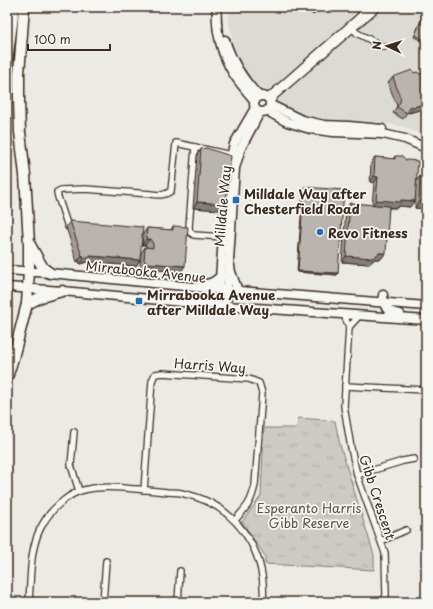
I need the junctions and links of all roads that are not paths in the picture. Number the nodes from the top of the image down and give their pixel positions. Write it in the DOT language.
graph roads {
  1 [pos="14,7"];
  2 [pos="24,7"];
  3 [pos="217,7"];
  4 [pos="223,7"];
  5 [pos="358,7"];
  6 [pos="370,7"];
  7 [pos="378,7"];
  8 [pos="365,15"];
  9 [pos="351,27"];
  10 [pos="384,47"];
  11 [pos="7,61"];
  12 [pos="231,64"];
  13 [pos="263,104"];
  14 [pos="426,144"];
  15 [pos="195,147"];
  16 [pos="426,148"];
  17 [pos="231,155"];
  18 [pos="68,227"];
  19 [pos="223,237"];
  20 [pos="29,243"];
  21 [pos="229,260"];
  22 [pos="7,270"];
  23 [pos="29,271"];
  24 [pos="50,273"];
  25 [pos="220,277"];
  26 [pos="109,279"];
  27 [pos="7,287"];
  28 [pos="193,287"];
  29 [pos="29,288"];
  30 [pos="223,290"];
  31 [pos="62,291"];
  32 [pos="238,291"];
  33 [pos="146,299"];
  34 [pos="384,299"];
  35 [pos="335,300"];
  36 [pos="27,304"];
  37 [pos="222,306"];
  38 [pos="426,306"];
  39 [pos="324,312"];
  40 [pos="344,315"];
  41 [pos="359,316"];
  42 [pos="425,320"];
  43 [pos="350,327"];
  44 [pos="7,378"];
  45 [pos="345,386"];
  46 [pos="426,390"];
  47 [pos="74,432"];
  48 [pos="414,459"];
  49 [pos="357,475"];
  50 [pos="144,490"];
  51 [pos="79,491"];
  52 [pos="235,520"];
  53 [pos="406,530"];
  54 [pos="381,540"];
  55 [pos="106,561"];
  56 [pos="180,571"];
  57 [pos="29,602"];
  58 [pos="40,602"];
  59 [pos="103,602"];
  60 [pos="178,602"];
  61 [pos="263,602"];
  62 [pos="383,602"];
  1 -- 11 [label="highway"];
  2 -- 20 [label="highway"];
  3 -- 12 [label="main road"];
  4 -- 12 [label="main road"];
  5 -- 8 [label="street"];
  6 -- 8 [label="street, Milldale Way"];
  7 -- 8 [label="street, Milldale Way"];
  8 -- 9 [label="street, Milldale Way"];
  9 -- 10 [label="street"];
  9 -- 13 [label="street, Milldale Way"];
  12 -- 13 [label="main road"];
  13 -- 14 [label="main road"];
  13 -- 16 [label="main road"];
  13 -- 17 [label="main road, Milldale Way"];
  13 -- 21 [label="main road, Milldale Way"];
  15 -- 17 [label="street"];
  15 -- 18 [label="street"];
  15 -- 19 [label="street"];
  17 -- 19 [label="main road, Milldale Way"];
  19 -- 25 [label="main road, Milldale Way"];
  20 -- 23 [label="highway"];
  20 -- 24 [label="highway"];
  21 -- 30 [label="main road, Milldale Way"];
  21 -- 32 [label="main road"];
  22 -- 23 [label="main road, Mirrabooka Avenue"];
  23 -- 24 [label="main road, Mirrabooka Avenue"];
  23 -- 29 [label="highway"];
  24 -- 26 [label="main road, Mirrabooka Avenue"];
  25 -- 28 [label="main road"];
  25 -- 30 [label="main road, Milldale Way"];
  26 -- 28 [label="main road, Mirrabooka Avenue"];
  26 -- 33 [label="main road"];
  27 -- 29 [label="main road, Mirrabooka Avenue"];
  28 -- 30 [label="main road, Mirrabooka Avenue"];
  29 -- 31 [label="main road, Mirrabooka Avenue"];
  29 -- 36 [label="highway"];
  30 -- 32 [label="main road, Mirrabooka Avenue"];
  30 -- 37 [label="main road, Milldale Way"];
  31 -- 33 [label="main road, Mirrabooka Avenue"];
  31 -- 36 [label="highway"];
  32 -- 35 [label="main road, Mirrabooka Avenue"];
  33 -- 37 [label="main road, Mirrabooka Avenue"];
  34 -- 35 [label="main road, Mirrabooka Avenue"];
  34 -- 38 [label="main road, Mirrabooka Avenue"];
  34 -- 42 [label="main road"];
  35 -- 39 [label="main road"];
  36 -- 44 [label="highway"];
  37 -- 39 [label="main road, Mirrabooka Avenue"];
  39 -- 40 [label="main road, Mirrabooka Avenue"];
  40 -- 41 [label="main road, Mirrabooka Avenue"];
  40 -- 43 [label="street"];
  41 -- 42 [label="main road, Mirrabooka Avenue"];
  41 -- 43 [label="street"];
  43 -- 45 [label="street, Gibb Crescent"];
  45 -- 46 [label="street"];
  45 -- 49 [label="street, Gibb Crescent"];
  47 -- 51 [label="street"];
  48 -- 49 [label="street"];
  49 -- 54 [label="street, Gibb Crescent"];
  50 -- 51 [label="street"];
  50 -- 52 [label="street"];
  50 -- 52 [label="street, Harris Way"];
  51 -- 57 [label="street"];
  52 -- 61 [label="street"];
  53 -- 54 [label="street"];
  54 -- 62 [label="street, Gibb Crescent"];
  55 -- 59 [label="street"];
  56 -- 60 [label="street"];
  57 -- 58 [label="street"];
}
